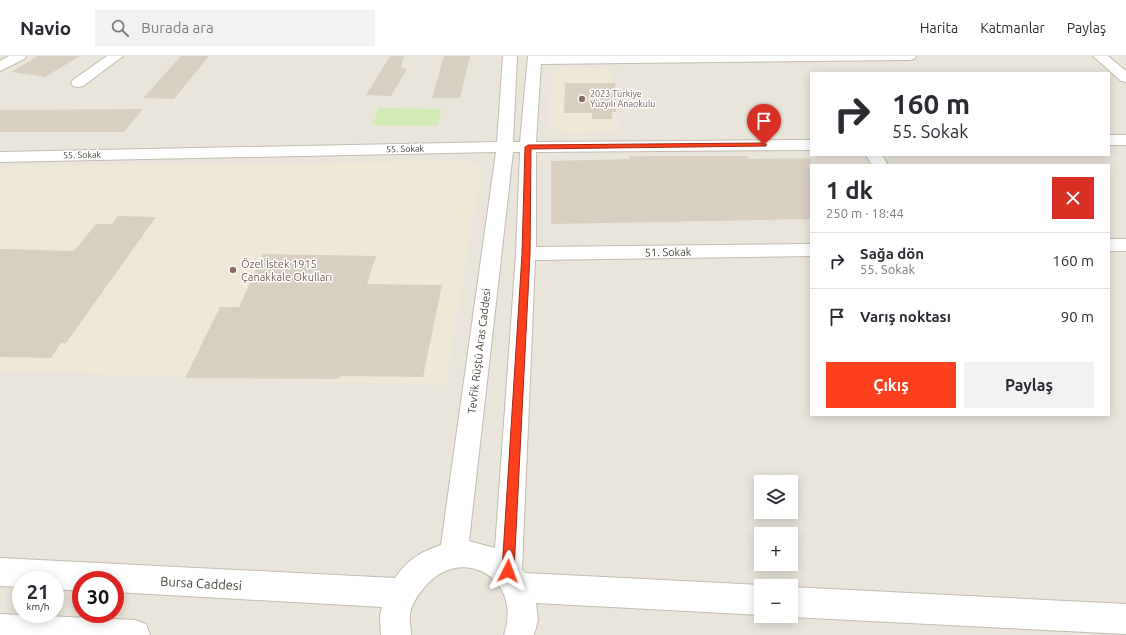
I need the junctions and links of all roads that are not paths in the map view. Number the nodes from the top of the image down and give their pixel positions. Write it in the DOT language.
graph roads {
  1 [pos="19,56"];
  2 [pos="116,56"];
  3 [pos="510,56"];
  4 [pos="909,56"];
  5 [pos="1100,56"];
  6 [pos="535,58"];
  7 [pos="825,61"];
  8 [pos="0,67"];
  9 [pos="1126,78"];
  10 [pos="78,83"];
  11 [pos="1110,140"];
  12 [pos="1126,140"];
  13 [pos="810,145"];
  14 [pos="504,147"];
  15 [pos="528,147"];
  16 [pos="0,157"];
  17 [pos="1110,245"];
  18 [pos="1126,245"];
  19 [pos="810,250"];
  20 [pos="526,254"];
  21 [pos="454,554"];
  22 [pos="0,572"];
  23 [pos="513,579"];
  24 [pos="402,593"];
  25 [pos="754,599"];
  26 [pos="798,602"];
  27 [pos="1126,619"];
  28 [pos="0,629"];
  29 [pos="135,635"];
  30 [pos="396,635"];
  31 [pos="519,635"];
  1 -- 8 [label="street"];
  2 -- 10 [label="street"];
  3 -- 14 [label="street, Tevfik Rüştü Aras Caddesi"];
  4 -- 7 [label="street"];
  5 -- 9 [label="street"];
  6 -- 7 [label="street"];
  6 -- 15 [label="street"];
  11 -- 12 [label="street"];
  13 -- 15 [label="street, 55. Sokak"];
  14 -- 15 [label="street, 55. Sokak"];
  14 -- 16 [label="street, 55. Sokak"];
  14 -- 21 [label="street, Tevfik Rüştü Aras Caddesi"];
  15 -- 20 [label="street"];
  17 -- 18 [label="street"];
  19 -- 20 [label="street, 51. Sokak"];
  20 -- 23 [label="street"];
  21 -- 23 [label="street"];
  21 -- 24 [label="street"];
  22 -- 24 [label="street, Bursa Caddesi"];
  23 -- 25 [label="street"];
  23 -- 31 [label="street"];
  24 -- 30 [label="street"];
  26 -- 27 [label="street"];
  28 -- 29 [label="street"];
}
